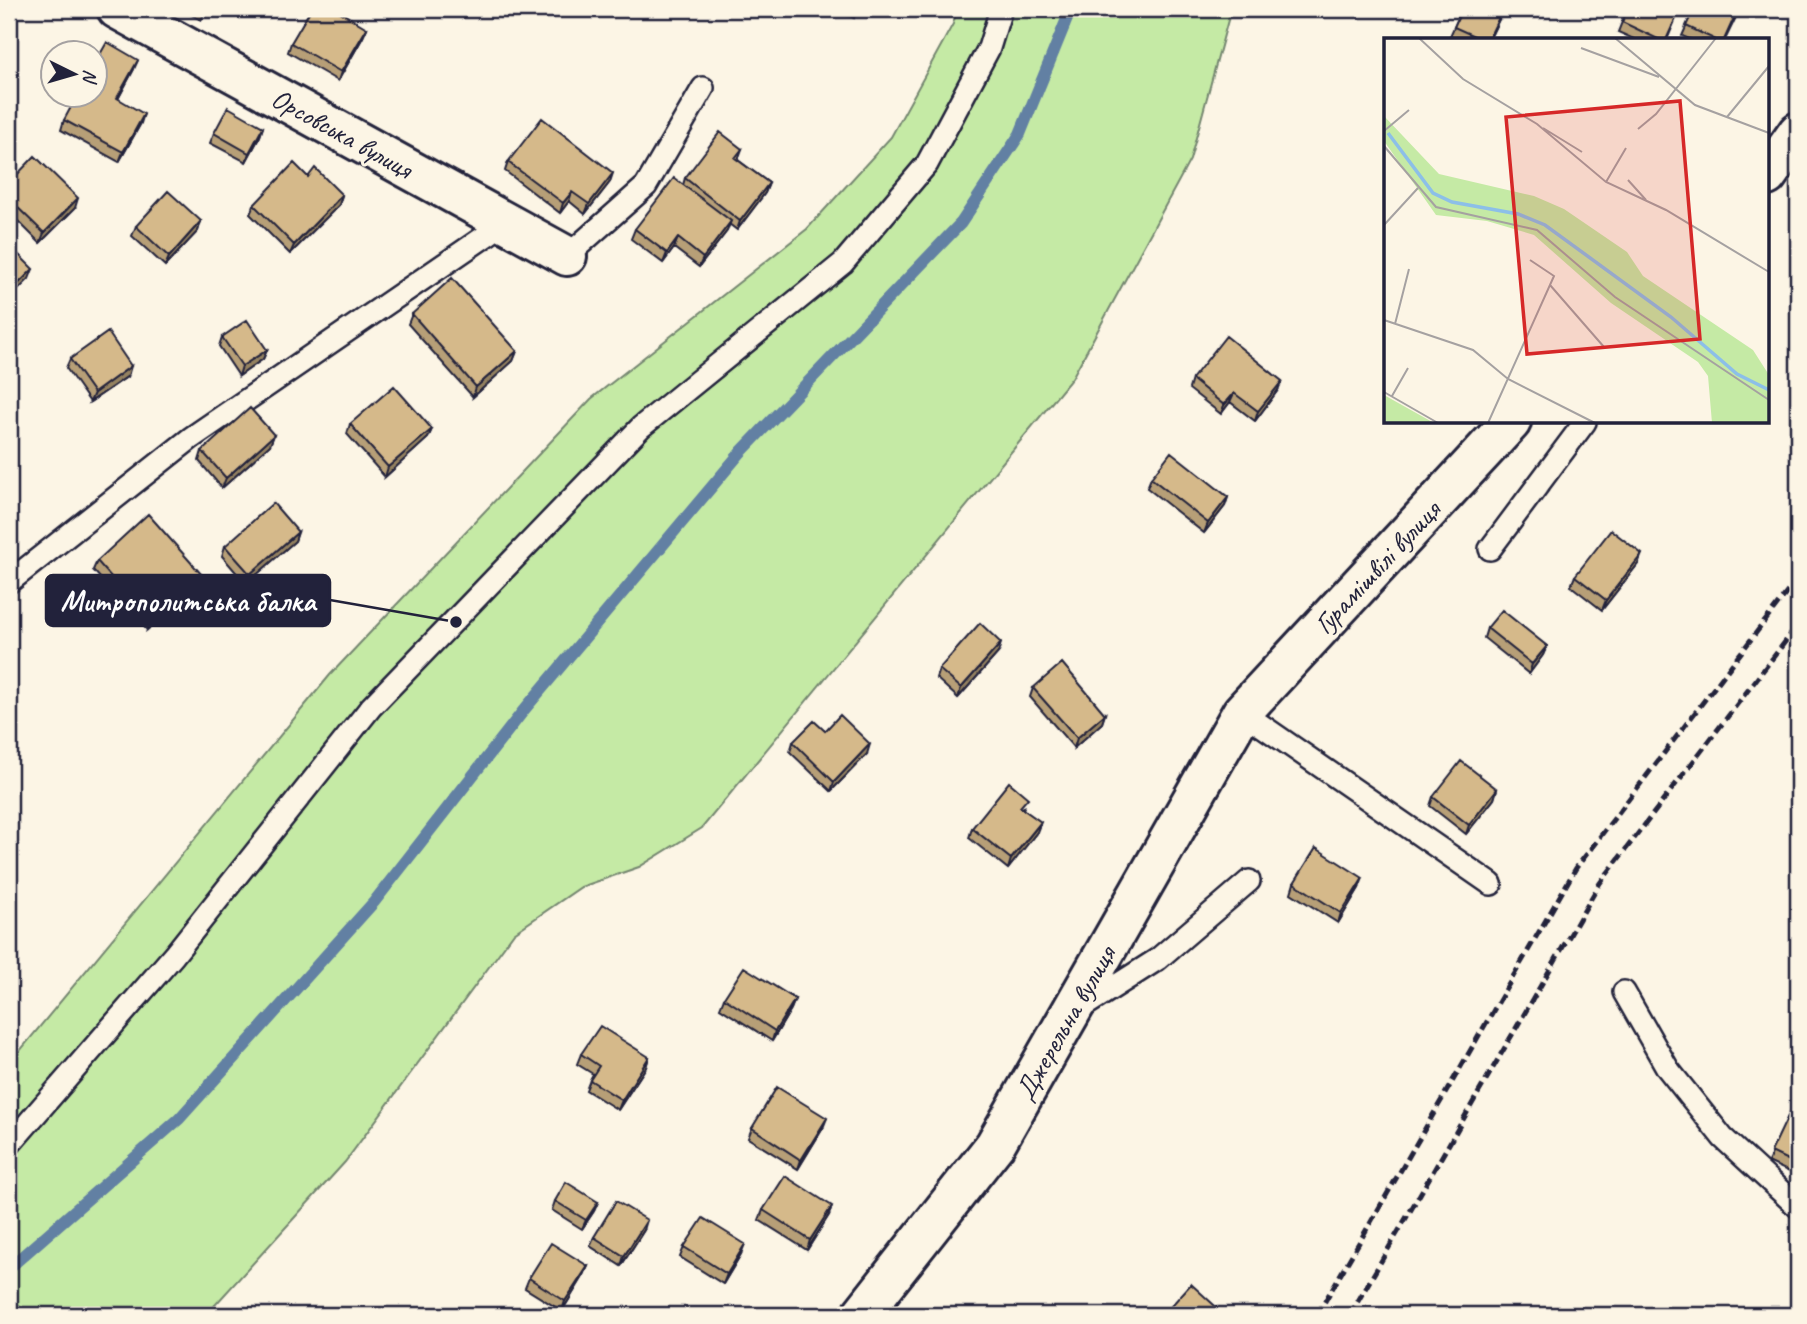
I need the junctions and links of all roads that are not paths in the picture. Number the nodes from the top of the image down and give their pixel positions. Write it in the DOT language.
graph roads {
  1 [pos="117,9"];
  2 [pos="1001,9"];
  3 [pos="703,88"];
  4 [pos="1798,132"];
  5 [pos="1769,173"];
  6 [pos="506,222"];
  7 [pos="567,256"];
  8 [pos="1509,424"];
  9 [pos="1584,424"];
  10 [pos="1490,549"];
  11 [pos="9,582"];
  12 [pos="1242,712"];
  13 [pos="1249,881"];
  14 [pos="1491,884"];
  15 [pos="1624,992"];
  16 [pos="1069,1016"];
  17 [pos="9,1145"];
  18 [pos="1798,1207"];
  19 [pos="861,1315"];
  1 -- 6 [label="street, Орсовська вулиця"];
  2 -- 17 [label="lane"];
  3 -- 7 [label="lane"];
  4 -- 5 [label="street"];
  6 -- 7 [label="street, Орсовська вулиця"];
  6 -- 11 [label="lane"];
  8 -- 12 [label="street, Гурамішвілі вулиця"];
  9 -- 10 [label="lane"];
  12 -- 14 [label="lane"];
  12 -- 16 [label="street, Джерельна вулиця"];
  13 -- 16 [label="lane"];
  15 -- 18 [label="lane"];
  16 -- 19 [label="street, Джерельна вулиця"];
}
